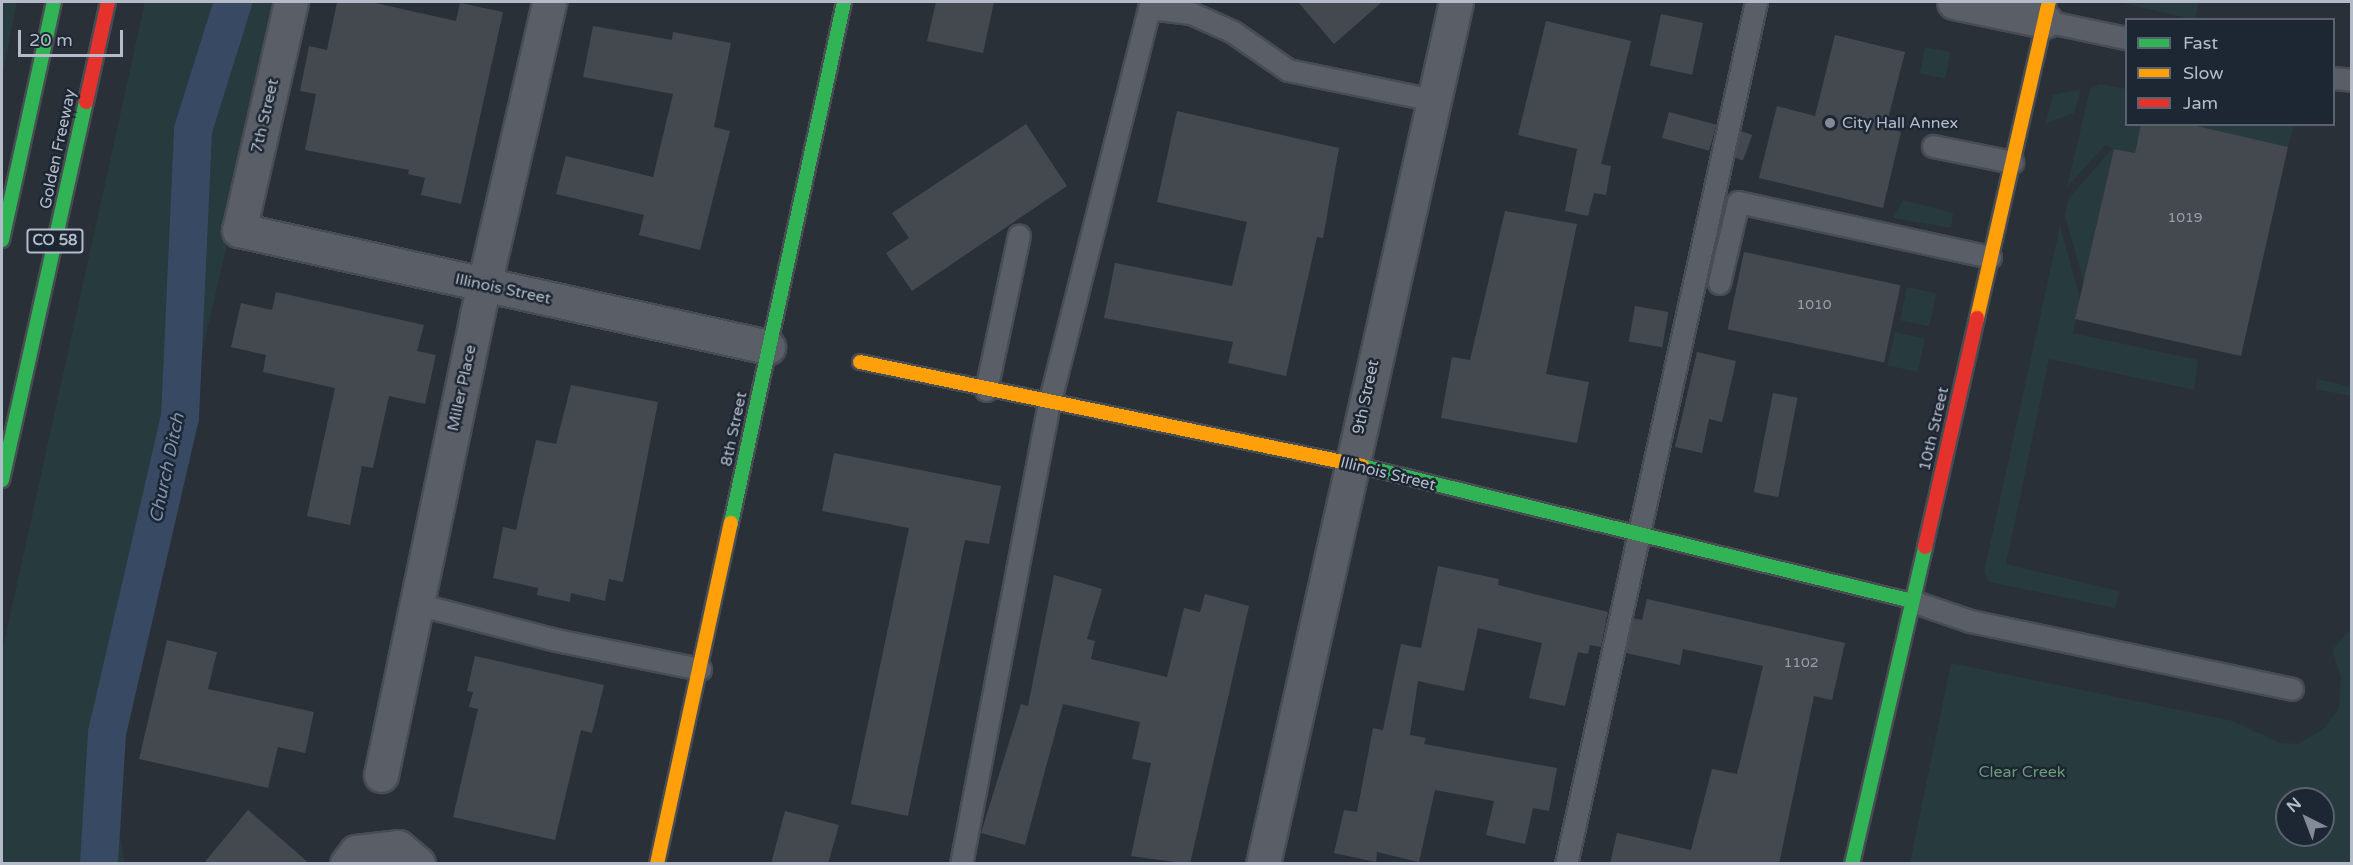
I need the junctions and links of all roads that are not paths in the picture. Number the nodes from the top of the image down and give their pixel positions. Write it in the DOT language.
graph roads {
  1 [pos="54,2"];
  2 [pos="108,2"];
  3 [pos="291,2"];
  4 [pos="549,2"];
  5 [pos="844,2"];
  6 [pos="1455,2"];
  7 [pos="1756,2"];
  8 [pos="1954,2"];
  9 [pos="1150,5"];
  10 [pos="2047,11"];
  11 [pos="2125,37"];
  12 [pos="2335,78"];
  13 [pos="2352,80"];
  14 [pos="1433,100"];
  15 [pos="1934,146"];
  16 [pos="2012,162"];
  17 [pos="238,230"];
  18 [pos="1019,235"];
  19 [pos="2,240"];
  20 [pos="1990,257"];
  21 [pos="1719,283"];
  22 [pos="483,285"];
  23 [pos="768,347"];
  24 [pos="860,362"];
  25 [pos="986,390"];
  26 [pos="1049,404"];
  27 [pos="1352,465"];
  28 [pos="2,480"];
  29 [pos="1640,534"];
  30 [pos="1912,601"];
  31 [pos="417,604"];
  32 [pos="700,669"];
  33 [pos="2292,688"];
  34 [pos="381,775"];
  35 [pos="347,864"];
  36 [pos="418,864"];
  37 [pos="657,864"];
  38 [pos="961,864"];
  39 [pos="1263,864"];
  40 [pos="1566,864"];
  41 [pos="1852,864"];
  1 -- 19 [label="main road, CO 58"];
  2 -- 28 [label="main road, Golden Freeway / CO 58"];
  3 -- 17 [label="street, 7th Street"];
  4 -- 22 [label="street, Miller Place"];
  5 -- 23 [label="main road, 8th Street"];
  6 -- 14 [label="street, 9th Street"];
  7 -- 29 [label="lane"];
  8 -- 10 [label="street"];
  9 -- 14 [label="lane"];
  9 -- 26 [label="lane"];
  10 -- 11 [label="lane"];
  10 -- 16 [label="main road, 10th Street"];
  12 -- 13 [label="lane"];
  14 -- 27 [label="street, 9th Street"];
  15 -- 16 [label="lane"];
  16 -- 20 [label="main road, 10th Street"];
  17 -- 22 [label="street, Illinois Street"];
  18 -- 25 [label="lane"];
  20 -- 21 [label="lane"];
  20 -- 30 [label="main road, 10th Street"];
  22 -- 23 [label="street, Illinois Street"];
  22 -- 31 [label="street, Miller Place"];
  23 -- 32 [label="main road, 8th Street"];
  24 -- 25 [label="main road, Illinois Street"];
  25 -- 26 [label="main road, Illinois Street"];
  26 -- 27 [label="main road, Illinois Street"];
  26 -- 38 [label="lane"];
  27 -- 29 [label="main road, Illinois Street"];
  27 -- 39 [label="street, 9th Street"];
  29 -- 30 [label="main road, Illinois Street"];
  29 -- 40 [label="lane"];
  30 -- 33 [label="lane"];
  30 -- 41 [label="main road, 10th Street"];
  31 -- 32 [label="lane"];
  31 -- 34 [label="street, Miller Place"];
  32 -- 37 [label="main road, 8th Street"];
  35 -- 36 [label="street"];
}
